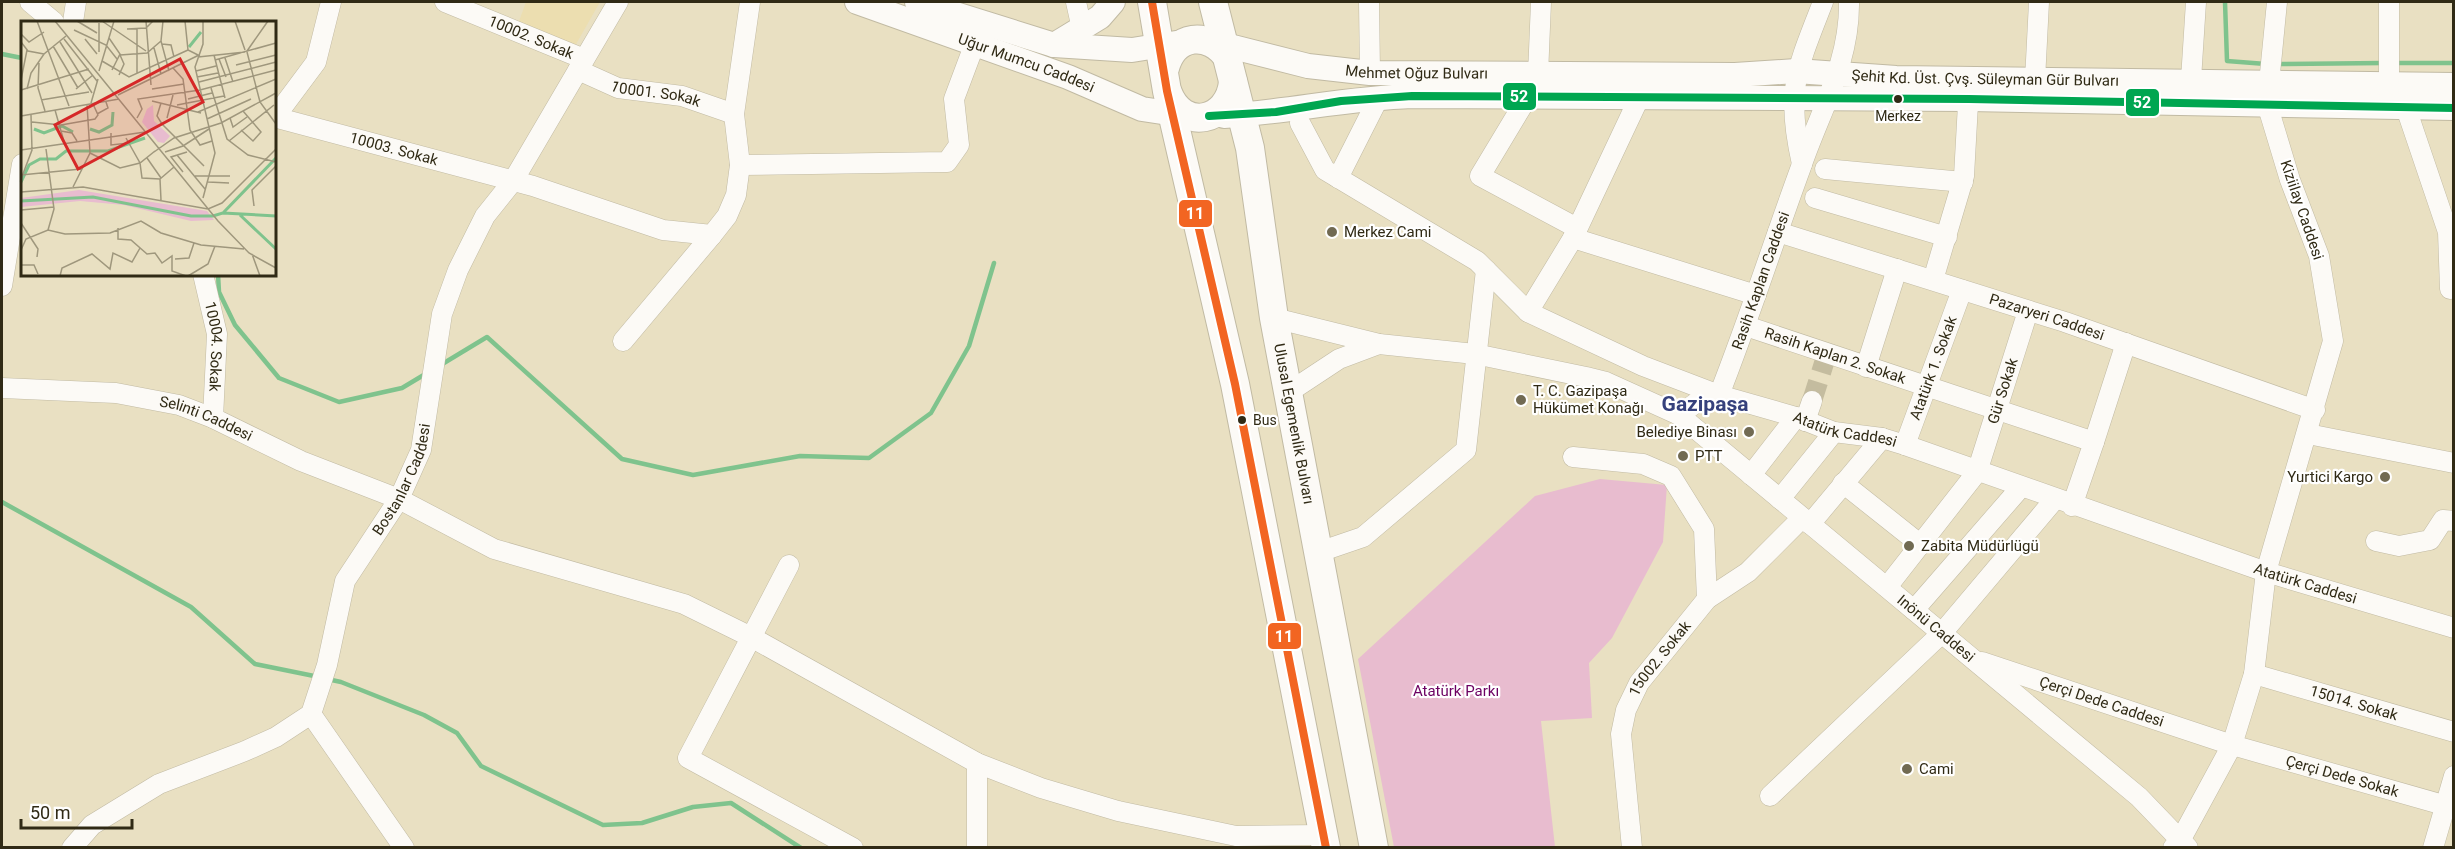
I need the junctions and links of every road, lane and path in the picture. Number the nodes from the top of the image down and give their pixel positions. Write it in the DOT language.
graph roads {
  1 [pos="30,2"];
  2 [pos="76,2"];
  3 [pos="331,2"];
  4 [pos="445,2"];
  5 [pos="618,2"];
  6 [pos="750,2"];
  7 [pos="857,2"];
  8 [pos="917,2"];
  9 [pos="1076,2"];
  10 [pos="1113,2"];
  11 [pos="1152,2"];
  12 [pos="1213,2"];
  13 [pos="1368,2"];
  14 [pos="1541,2"];
  15 [pos="1822,2"];
  16 [pos="1849,2"];
  17 [pos="2039,2"];
  18 [pos="2196,2"];
  19 [pos="2277,2"];
  20 [pos="2389,2"];
  21 [pos="53,21"];
  22 [pos="73,21"];
  23 [pos="1082,29"];
  24 [pos="975,43"];
  25 [pos="1054,45"];
  26 [pos="1225,57"];
  27 [pos="581,64"];
  28 [pos="1797,71"];
  29 [pos="1371,73"];
  30 [pos="1839,73"];
  31 [pos="1538,75"];
  32 [pos="2269,77"];
  33 [pos="2389,78"];
  34 [pos="2035,80"];
  35 [pos="1179,85"];
  36 [pos="2454,85"];
  37 [pos="1969,89"];
  38 [pos="2190,92"];
  39 [pos="1640,96"];
  40 [pos="1379,97"];
  41 [pos="1527,98"];
  42 [pos="1792,98"];
  43 [pos="1830,99"];
  44 [pos="2406,108"];
  45 [pos="2454,108"];
  46 [pos="734,114"];
  47 [pos="1243,114"];
  48 [pos="276,116"];
  49 [pos="276,117"];
  50 [pos="1300,123"];
  51 [pos="1802,164"];
  52 [pos="740,165"];
  53 [pos="1825,169"];
  54 [pos="21,170"];
  55 [pos="1338,178"];
  56 [pos="513,181"];
  57 [pos="1963,183"];
  58 [pos="1815,198"];
  59 [pos="1778,232"];
  60 [pos="1575,233"];
  61 [pos="712,235"];
  62 [pos="1947,237"];
  63 [pos="1897,269"];
  64 [pos="1486,270"];
  65 [pos="203,276"];
  66 [pos="1933,280"];
  67 [pos="2,286"];
  68 [pos="2450,289"];
  69 [pos="1962,290"];
  70 [pos="1756,295"];
  71 [pos="2028,311"];
  72 [pos="1528,312"];
  73 [pos="1274,318"];
  74 [pos="1746,326"];
  75 [pos="623,340"];
  76 [pos="2126,343"];
  77 [pos="1379,344"];
  78 [pos="1475,354"];
  79 [pos="1866,368"];
  80 [pos="2,388"];
  81 [pos="1926,388"];
  82 [pos="1289,392"];
  83 [pos="1719,395"];
  84 [pos="1812,401"];
  85 [pos="1997,409"];
  86 [pos="2315,410"];
  87 [pos="1679,415"];
  88 [pos="213,418"];
  89 [pos="1800,419"];
  90 [pos="1834,432"];
  91 [pos="2308,434"];
  92 [pos="1882,438"];
  93 [pos="2094,442"];
  94 [pos="1905,446"];
  95 [pos="1574,457"];
  96 [pos="2454,463"];
  97 [pos="1977,472"];
  98 [pos="1751,475"];
  99 [pos="1843,483"];
  100 [pos="2021,487"];
  101 [pos="1780,499"];
  102 [pos="399,500"];
  103 [pos="2063,502"];
  104 [pos="1806,521"];
  105 [pos="2454,521"];
  106 [pos="2376,541"];
  107 [pos="1921,545"];
  108 [pos="1319,552"];
  109 [pos="789,565"];
  110 [pos="2266,572"];
  111 [pos="1887,587"];
  112 [pos="1707,600"];
  113 [pos="1914,610"];
  114 [pos="2454,628"];
  115 [pos="1941,633"];
  116 [pos="752,637"];
  117 [pos="1971,658"];
  118 [pos="2254,674"];
  119 [pos="311,714"];
  120 [pos="2454,732"];
  121 [pos="2232,745"];
  122 [pos="977,763"];
  123 [pos="2454,776"];
  124 [pos="1770,796"];
  125 [pos="2449,807"];
  126 [pos="1325,841"];
  127 [pos="2181,845"];
  128 [pos="72,848"];
  129 [pos="404,848"];
  130 [pos="853,848"];
  131 [pos="977,848"];
  132 [pos="1374,848"];
  133 [pos="1632,848"];
  134 [pos="2433,848"];
  1 -- 21 [label="street"];
  2 -- 22 [label="street"];
  3 -- 48 [label="street"];
  4 -- 27 [label="street, 10002. Sokak"];
  5 -- 27 [label="street, Bostanlar Caddesi"];
  6 -- 46 [label="street"];
  7 -- 24 [label="main road, Uğur Mumcu Caddesi"];
  8 -- 25 [label="main road, Uğur Mumcu Caddesi"];
  9 -- 23 [label="street"];
  10 -- 23 [label="main road, Uğur Mumcu Caddesi"];
  11 -- 35 [label="highway"];
  12 -- 26 [label="highway, Ulusal Egemenlik Bulvarı"];
  13 -- 29 [label="street"];
  14 -- 31 [label="street"];
  15 -- 28 [label="street"];
  16 -- 30 [label="street, Rasih Kaplan Caddesi"];
  17 -- 34 [label="street"];
  18 -- 38 [label="street"];
  19 -- 32 [label="street"];
  20 -- 33 [label="street"];
  23 -- 25 [label="main road, Uğur Mumcu Caddesi"];
  24 -- 35 [label="main road, Uğur Mumcu Caddesi"];
  24 -- 52 [label="street"];
  25 -- 35 [label="main road, Uğur Mumcu Caddesi"];
  26 -- 29 [label="main road, Mehmet Oğuz Bulvarı"];
  26 -- 35 [label="highway"];
  26 -- 35 [label="highway"];
  26 -- 47 [label="highway, Ulusal Egemenlik Bulvarı"];
  27 -- 46 [label="street, 10001. Sokak"];
  27 -- 56 [label="street, Bostanlar Caddesi"];
  28 -- 30 [label="main road, Mehmet Oğuz Bulvarı"];
  28 -- 31 [label="main road, Mehmet Oğuz Bulvarı"];
  28 -- 42 [label="street"];
  29 -- 31 [label="main road, Mehmet Oğuz Bulvarı"];
  30 -- 37 [label="main road, Şehit Kd. Üst. Çvş. Süleyman Gür Bulvarı"];
  30 -- 43 [label="street, Rasih Kaplan Caddesi"];
  32 -- 33 [label="main road, Şehit Kd. Üst. Çvş. Süleyman Gür Bulvarı"];
  32 -- 38 [label="main road, Şehit Kd. Üst. Çvş. Süleyman Gür Bulvarı"];
  32 -- 44 [label="main road, Şehit Kd. Üst. Çvş. Süleyman Gür Bulvarı"];
  32 -- 86 [label="street, Kiziilay Caddesi"];
  33 -- 36 [label="main road, Şehit Kd. Üst. Çvş. Süleyman Gür Bulvarı"];
  34 -- 37 [label="main road, Şehit Kd. Üst. Çvş. Süleyman Gür Bulvarı"];
  34 -- 38 [label="main road, Şehit Kd. Üst. Çvş. Süleyman Gür Bulvarı"];
  35 -- 47 [label="main road, Mehmet Oğuz Bulvarı"];
  35 -- 126 [label="highway"];
  37 -- 38 [label="main road, Şehit Kd. Üst. Çvş. Süleyman Gür Bulvarı"];
  37 -- 43 [label="main road, Şehit Kd. Üst. Çvş. Süleyman Gür Bulvarı"];
  37 -- 57 [label="street"];
  39 -- 41 [label="main road, Mehmet Oğuz Bulvarı"];
  39 -- 42 [label="main road, Mehmet Oğuz Bulvarı"];
  39 -- 60 [label="street"];
  40 -- 41 [label="main road, Mehmet Oğuz Bulvarı"];
  40 -- 47 [label="main road, Mehmet Oğuz Bulvarı"];
  40 -- 55 [label="street"];
  41 -- 60 [label="street"];
  42 -- 43 [label="main road, Mehmet Oğuz Bulvarı"];
  42 -- 51 [label="street"];
  43 -- 51 [label="street, Rasih Kaplan Caddesi"];
  44 -- 45 [label="main road, Şehit Kd. Üst. Çvş. Süleyman Gür Bulvarı"];
  44 -- 68 [label="street"];
  46 -- 52 [label="street"];
  47 -- 73 [label="highway, Ulusal Egemenlik Bulvarı"];
  49 -- 56 [label="street, 10003. Sokak"];
  50 -- 55 [label="street, Atatürk Caddesi"];
  51 -- 59 [label="street, Rasih Kaplan Caddesi"];
  52 -- 61 [label="street"];
  53 -- 57 [label="street"];
  54 -- 67 [label="street"];
  55 -- 64 [label="street, Atatürk Caddesi"];
  56 -- 61 [label="street, 10003. Sokak"];
  56 -- 102 [label="street, Bostanlar Caddesi"];
  57 -- 62 [label="street"];
  58 -- 62 [label="street"];
  59 -- 63 [label="street, Pazaryeri Caddesi"];
  59 -- 70 [label="street, Rasih Kaplan Caddesi"];
  60 -- 70 [label="street"];
  60 -- 72 [label="street"];
  61 -- 75 [label="street"];
  62 -- 66 [label="street"];
  63 -- 66 [label="street, Pazaryeri Caddesi"];
  63 -- 79 [label="street"];
  64 -- 72 [label="street, Atatürk Caddesi"];
  64 -- 78 [label="street"];
  65 -- 88 [label="street, 10004. Sokak"];
  66 -- 69 [label="street, Pazaryeri Caddesi"];
  69 -- 71 [label="street, Pazaryeri Caddesi"];
  69 -- 81 [label="street, Atatürk 1. Sokak"];
  70 -- 74 [label="street, Rasih Kaplan Caddesi"];
  71 -- 76 [label="street, Pazaryeri Caddesi"];
  71 -- 85 [label="street, Gür Sokak"];
  72 -- 83 [label="street, Atatürk Caddesi"];
  73 -- 77 [label="street, Inönü Caddesi"];
  73 -- 82 [label="highway, Ulusal Egemenlik Bulvarı"];
  74 -- 79 [label="street, Rasih Kaplan 2. Sokak"];
  74 -- 83 [label="street, Rasih Kaplan Caddesi"];
  76 -- 86 [label="street, Pazaryeri Caddesi"];
  76 -- 93 [label="street"];
  77 -- 78 [label="street, Inönü Caddesi"];
  77 -- 82 [label="street"];
  78 -- 87 [label="street, Inönü Caddesi"];
  78 -- 108 [label="street"];
  79 -- 81 [label="street, Rasih Kaplan 2. Sokak"];
  80 -- 88 [label="street, Selinti Caddesi"];
  81 -- 85 [label="street, Rasih Kaplan 2. Sokak"];
  81 -- 94 [label="street, Atatürk 1. Sokak"];
  82 -- 108 [label="highway, Ulusal Egemenlik Bulvarı"];
  83 -- 87 [label="street"];
  83 -- 89 [label="street, Atatürk Caddesi"];
  84 -- 89 [label="street"];
  85 -- 93 [label="street, Rasih Kaplan 2. Sokak"];
  85 -- 97 [label="street, Gür Sokak"];
  86 -- 91 [label="street, Kiziilay Caddesi"];
  87 -- 98 [label="street, Inönü Caddesi"];
  88 -- 102 [label="street, Selinti Caddesi"];
  89 -- 90 [label="street, Atatürk Caddesi"];
  89 -- 98 [label="street"];
  90 -- 92 [label="street, Atatürk Caddesi"];
  90 -- 101 [label="street"];
  91 -- 96 [label="street"];
  91 -- 110 [label="street, Kiziilay Caddesi"];
  92 -- 94 [label="street, Atatürk Caddesi"];
  92 -- 99 [label="street, 15002. Sokak"];
  93 -- 103 [label="street"];
  94 -- 97 [label="street, Atatürk Caddesi"];
  95 -- 112 [label="street"];
  97 -- 100 [label="street, Atatürk Caddesi"];
  97 -- 107 [label="street, Gür Sokak"];
  98 -- 101 [label="street, Inönü Caddesi"];
  99 -- 104 [label="street, 15002. Sokak"];
  99 -- 107 [label="street"];
  100 -- 103 [label="street, Atatürk Caddesi"];
  100 -- 113 [label="street"];
  101 -- 104 [label="street, Inönü Caddesi"];
  102 -- 116 [label="street, Selinti Caddesi"];
  102 -- 119 [label="street, Bostanlar Caddesi"];
  103 -- 110 [label="street, Atatürk Caddesi"];
  103 -- 115 [label="street"];
  104 -- 111 [label="street, Inönü Caddesi"];
  104 -- 112 [label="street, 15002. Sokak"];
  105 -- 106 [label="street"];
  107 -- 111 [label="street, Gür Sokak"];
  108 -- 132 [label="highway, Ulusal Egemenlik Bulvarı"];
  109 -- 116 [label="street"];
  110 -- 114 [label="street, Atatürk Caddesi"];
  110 -- 118 [label="street, Kiziilay Caddesi"];
  111 -- 113 [label="street, Inönü Caddesi"];
  112 -- 133 [label="street, 15002. Sokak"];
  113 -- 115 [label="street, Inönü Caddesi"];
  115 -- 117 [label="street, Inönü Caddesi"];
  115 -- 124 [label="street"];
  116 -- 122 [label="street, Selinti Caddesi"];
  116 -- 130 [label="street"];
  117 -- 121 [label="street, Çerçi Dede Caddesi"];
  117 -- 127 [label="street, Inönü Caddesi"];
  118 -- 120 [label="street, 15014. Sokak"];
  118 -- 121 [label="street, Kiziilay Caddesi"];
  119 -- 128 [label="street"];
  119 -- 129 [label="street"];
  121 -- 125 [label="street, Çerçi Dede Sokak"];
  121 -- 127 [label="street, Kiziilay Caddesi"];
  122 -- 126 [label="street, Selinti Caddesi"];
  122 -- 131 [label="street"];
  123 -- 125 [label="street"];
  125 -- 134 [label="street"];
}
